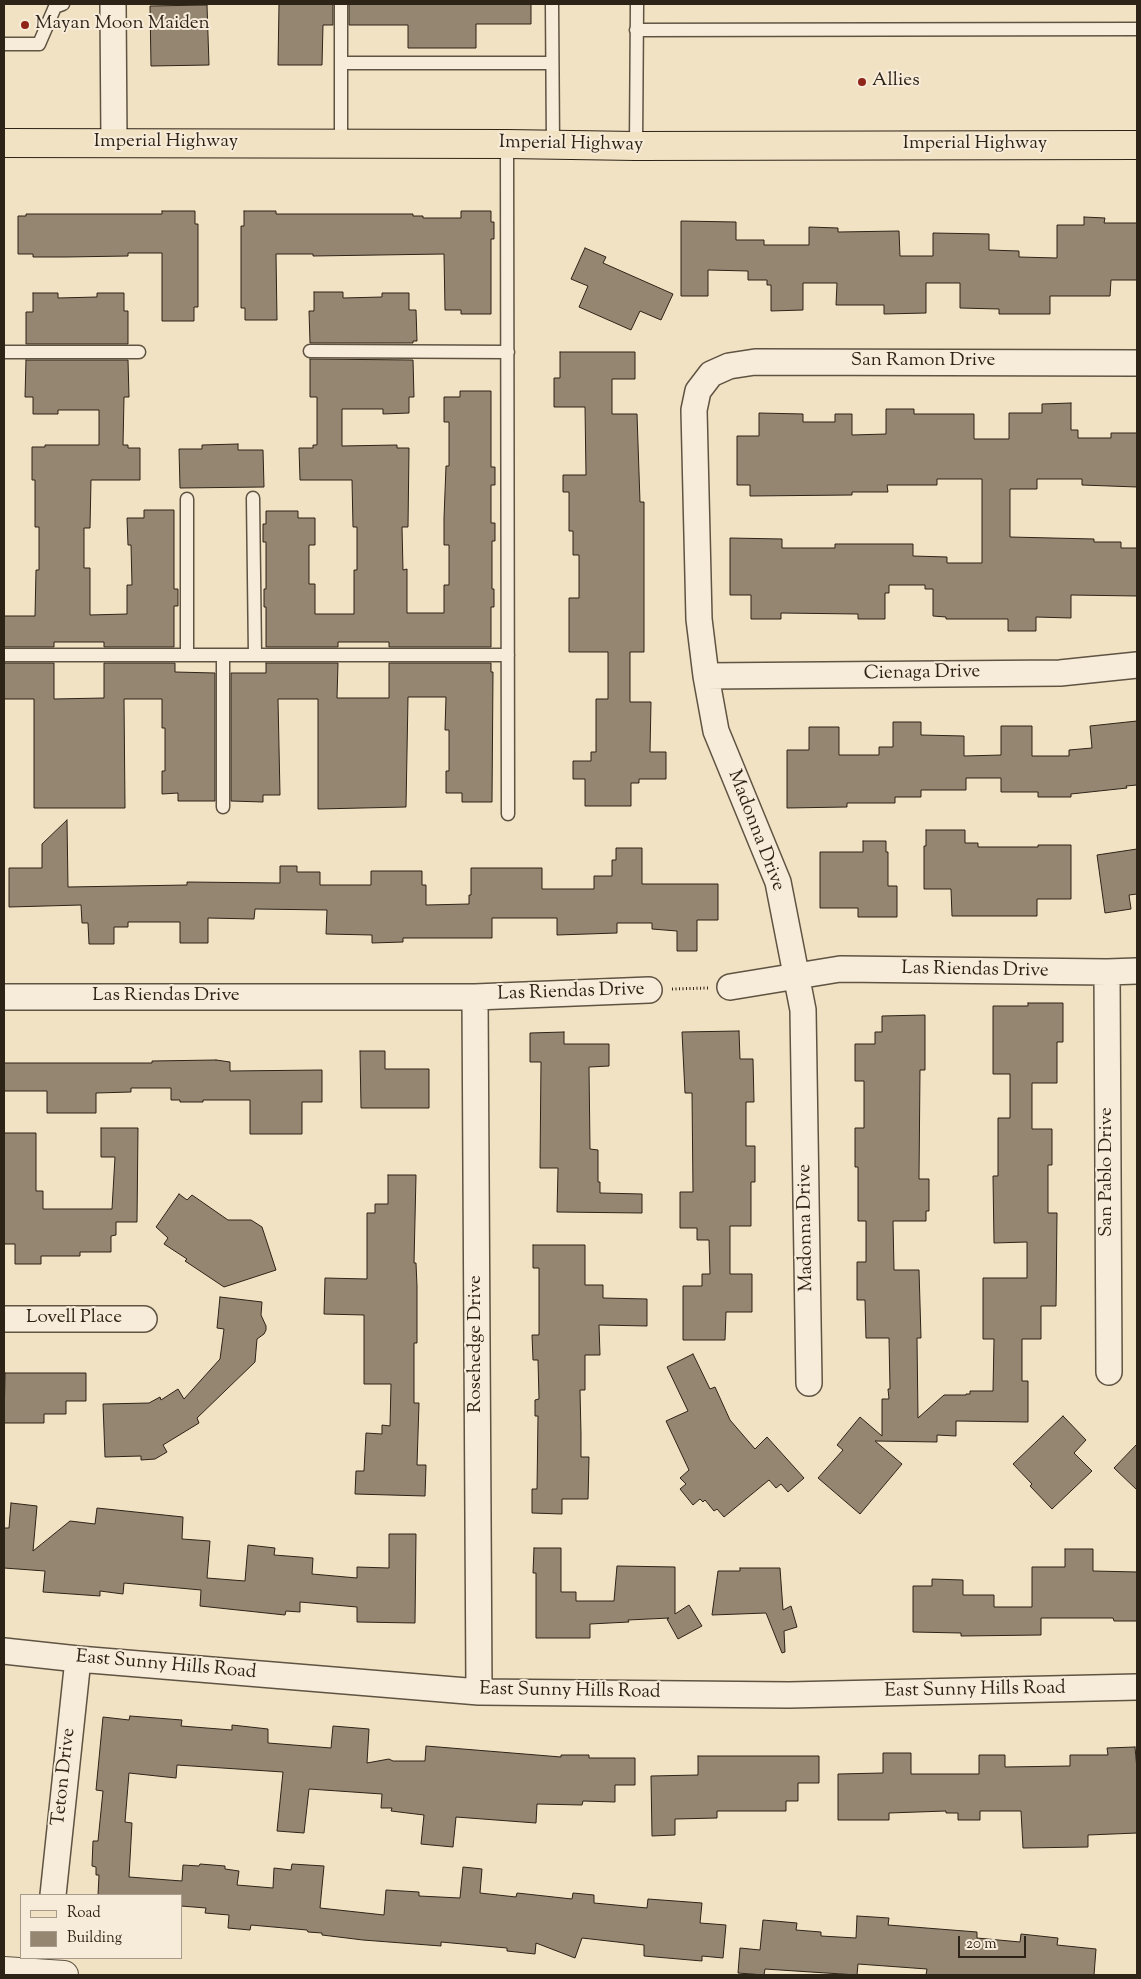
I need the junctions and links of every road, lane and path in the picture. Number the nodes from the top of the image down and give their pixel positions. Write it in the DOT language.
graph roads {
  1 [pos="63,4"];
  2 [pos="113,4"];
  3 [pos="341,4"];
  4 [pos="552,4"];
  5 [pos="637,4"];
  6 [pos="1137,29"];
  7 [pos="636,30"];
  8 [pos="4,44"];
  9 [pos="341,63"];
  10 [pos="552,63"];
  11 [pos="4,143"];
  12 [pos="114,143"];
  13 [pos="341,144"];
  14 [pos="507,144"];
  15 [pos="553,145"];
  16 [pos="1137,145"];
  17 [pos="636,146"];
  18 [pos="310,351"];
  19 [pos="4,352"];
  20 [pos="139,352"];
  21 [pos="508,352"];
  22 [pos="1137,363"];
  23 [pos="711,374"];
  24 [pos="253,498"];
  25 [pos="187,499"];
  26 [pos="4,655"];
  27 [pos="187,655"];
  28 [pos="224,655"];
  29 [pos="255,655"];
  30 [pos="508,655"];
  31 [pos="1137,666"];
  32 [pos="706,676"];
  33 [pos="222,807"];
  34 [pos="508,814"];
  35 [pos="1137,971"];
  36 [pos="1107,972"];
  37 [pos="797,975"];
  38 [pos="730,986"];
  39 [pos="649,990"];
  40 [pos="4,997"];
  41 [pos="475,997"];
  42 [pos="4,1319"];
  43 [pos="144,1319"];
  44 [pos="1109,1372"];
  45 [pos="809,1383"];
  46 [pos="4,1651"];
  47 [pos="78,1659"];
  48 [pos="1137,1687"];
  49 [pos="479,1692"];
  50 [pos="53,1894"];
  51 [pos="50,1970"];
  52 [pos="4,1971"];
  1 -- 8 [label="lane"];
  2 -- 12 [label="street"];
  3 -- 9 [label="lane"];
  4 -- 10 [label="lane"];
  5 -- 7 [label="lane"];
  6 -- 7 [label="lane"];
  7 -- 17 [label="lane"];
  9 -- 10 [label="lane"];
  9 -- 13 [label="lane"];
  10 -- 15 [label="lane"];
  11 -- 12 [label="main road, Imperial Highway"];
  12 -- 13 [label="main road, Imperial Highway"];
  13 -- 14 [label="main road, Imperial Highway"];
  14 -- 15 [label="main road, Imperial Highway"];
  14 -- 21 [label="lane"];
  15 -- 17 [label="main road, Imperial Highway"];
  16 -- 17 [label="main road, Imperial Highway"];
  18 -- 21 [label="lane"];
  19 -- 20 [label="lane"];
  21 -- 30 [label="lane"];
  22 -- 23 [label="street, San Ramon Drive"];
  23 -- 32 [label="street, Madonna Drive"];
  24 -- 29 [label="lane"];
  25 -- 27 [label="lane"];
  26 -- 27 [label="lane"];
  27 -- 28 [label="lane"];
  28 -- 29 [label="lane"];
  28 -- 33 [label="lane"];
  29 -- 30 [label="lane"];
  30 -- 34 [label="lane"];
  31 -- 32 [label="street, Cienaga Drive"];
  32 -- 37 [label="street, Madonna Drive"];
  35 -- 36 [label="street, Las Riendas Drive"];
  36 -- 37 [label="street, Las Riendas Drive"];
  36 -- 44 [label="street, San Pablo Drive"];
  37 -- 38 [label="street, Las Riendas Drive"];
  37 -- 45 [label="street, Madonna Drive"];
  38 -- 39 [label="path, Las Riendas Drive"];
  39 -- 41 [label="street, Las Riendas Drive"];
  40 -- 41 [label="street, Las Riendas Drive"];
  41 -- 49 [label="street, Rosehedge Drive"];
  42 -- 43 [label="street, Lovell Place"];
  46 -- 47 [label="street, East Sunny Hills Road"];
  47 -- 49 [label="street, East Sunny Hills Road"];
  47 -- 50 [label="street, Teton Drive"];
  48 -- 49 [label="street, East Sunny Hills Road"];
  51 -- 52 [label="street"];
}
